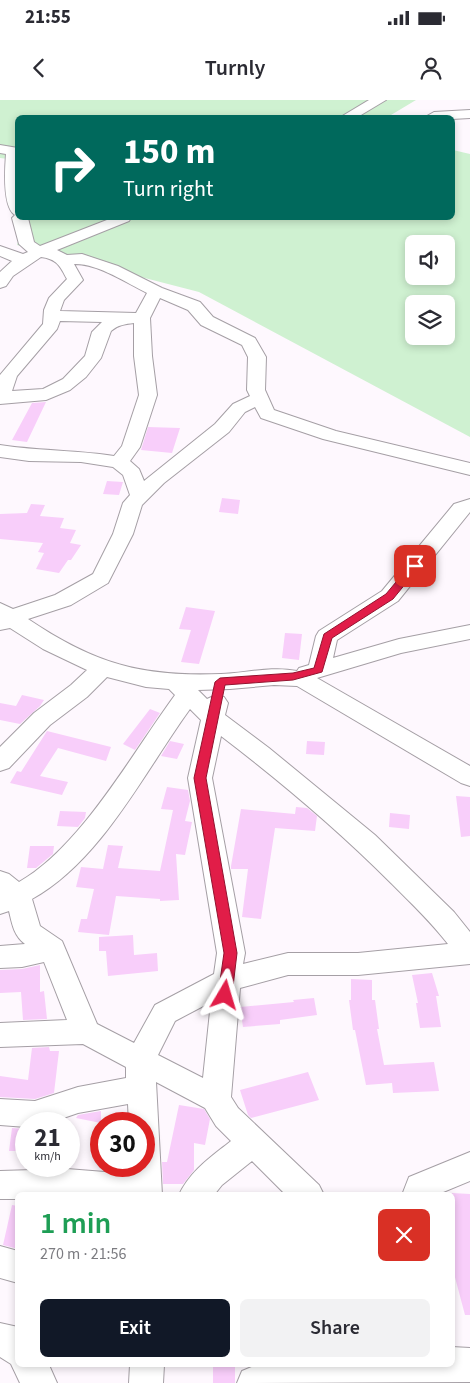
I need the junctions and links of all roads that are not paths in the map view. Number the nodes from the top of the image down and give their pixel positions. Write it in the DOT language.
graph roads {
  1 [pos="379,100"];
  2 [pos="470,114"];
  3 [pos="351,115"];
  4 [pos="452,115"];
  5 [pos="0,149"];
  6 [pos="14,210"];
  7 [pos="18,220"];
  8 [pos="119,220"];
  9 [pos="0,251"];
  10 [pos="38,252"];
  11 [pos="23,260"];
  12 [pos="64,260"];
  13 [pos="0,283"];
  14 [pos="156,291"];
  15 [pos="51,316"];
  16 [pos="124,318"];
  17 [pos="142,318"];
  18 [pos="8,365"];
  19 [pos="0,397"];
  20 [pos="260,398"];
  21 [pos="0,451"];
  22 [pos="119,462"];
  23 [pos="470,469"];
  24 [pos="140,496"];
  25 [pos="470,505"];
  26 [pos="3,617"];
  27 [pos="470,632"];
  28 [pos="103,668"];
  29 [pos="319,670"];
  30 [pos="293,677"];
  31 [pos="220,682"];
  32 [pos="181,687"];
  33 [pos="213,718"];
  34 [pos="0,762"];
  35 [pos="470,777"];
  36 [pos="6,894"];
  37 [pos="52,949"];
  38 [pos="470,952"];
  39 [pos="0,957"];
  40 [pos="227,980"];
  41 [pos="86,1032"];
  42 [pos="0,1035"];
  43 [pos="141,1074"];
  44 [pos="216,1099"];
  45 [pos="0,1112"];
  46 [pos="143,1112"];
  47 [pos="252,1142"];
  48 [pos="470,1166"];
  49 [pos="146,1177"];
  50 [pos="0,1185"];
  51 [pos="138,1192"];
  52 [pos="146,1192"];
  53 [pos="197,1192"];
  54 [pos="305,1192"];
  55 [pos="419,1192"];
  56 [pos="0,1262"];
  57 [pos="15,1266"];
  58 [pos="0,1340"];
  59 [pos="15,1346"];
  60 [pos="455,1364"];
  61 [pos="470,1365"];
  62 [pos="146,1367"];
  63 [pos="418,1367"];
  64 [pos="439,1367"];
  65 [pos="368,1375"];
  66 [pos="146,1383"];
  67 [pos="254,1383"];
  68 [pos="442,1383"];
  1 -- 3 [label="street"];
  2 -- 4 [label="street"];
  5 -- 6 [label="street"];
  7 -- 10 [label="street"];
  8 -- 10 [label="street"];
  9 -- 11 [label="street"];
  10 -- 11 [label="street"];
  10 -- 12 [label="street"];
  11 -- 13 [label="street"];
  12 -- 14 [label="street"];
  12 -- 15 [label="street"];
  14 -- 17 [label="street"];
  14 -- 20 [label="street"];
  15 -- 16 [label="street"];
  15 -- 18 [label="street"];
  16 -- 17 [label="street"];
  16 -- 19 [label="street"];
  17 -- 22 [label="street"];
  18 -- 19 [label="street"];
  20 -- 23 [label="street"];
  20 -- 24 [label="street"];
  21 -- 22 [label="street"];
  22 -- 24 [label="street"];
  24 -- 26 [label="street"];
  25 -- 29 [label="street"];
  26 -- 28 [label="street"];
  27 -- 29 [label="street"];
  28 -- 32 [label="street"];
  28 -- 34 [label="street"];
  29 -- 30 [label="street"];
  30 -- 31 [label="street"];
  30 -- 35 [label="street"];
  31 -- 32 [label="street"];
  31 -- 33 [label="street"];
  32 -- 33 [label="street"];
  32 -- 36 [label="street"];
  33 -- 38 [label="street"];
  33 -- 40 [label="street"];
  36 -- 37 [label="street"];
  37 -- 39 [label="street"];
  37 -- 41 [label="street"];
  38 -- 40 [label="street"];
  40 -- 43 [label="street"];
  40 -- 44 [label="street"];
  41 -- 42 [label="street"];
  41 -- 43 [label="street"];
  43 -- 44 [label="street"];
  43 -- 45 [label="street"];
  43 -- 46 [label="street"];
  44 -- 47 [label="street"];
  47 -- 53 [label="street"];
  47 -- 54 [label="street"];
  48 -- 55 [label="street"];
  49 -- 52 [label="street"];
  50 -- 51 [label="street"];
  56 -- 57 [label="street"];
  58 -- 59 [label="street"];
  60 -- 61 [label="street"];
  62 -- 66 [label="street"];
  63 -- 65 [label="street"];
  64 -- 68 [label="street"];
  65 -- 67 [label="street"];
}
